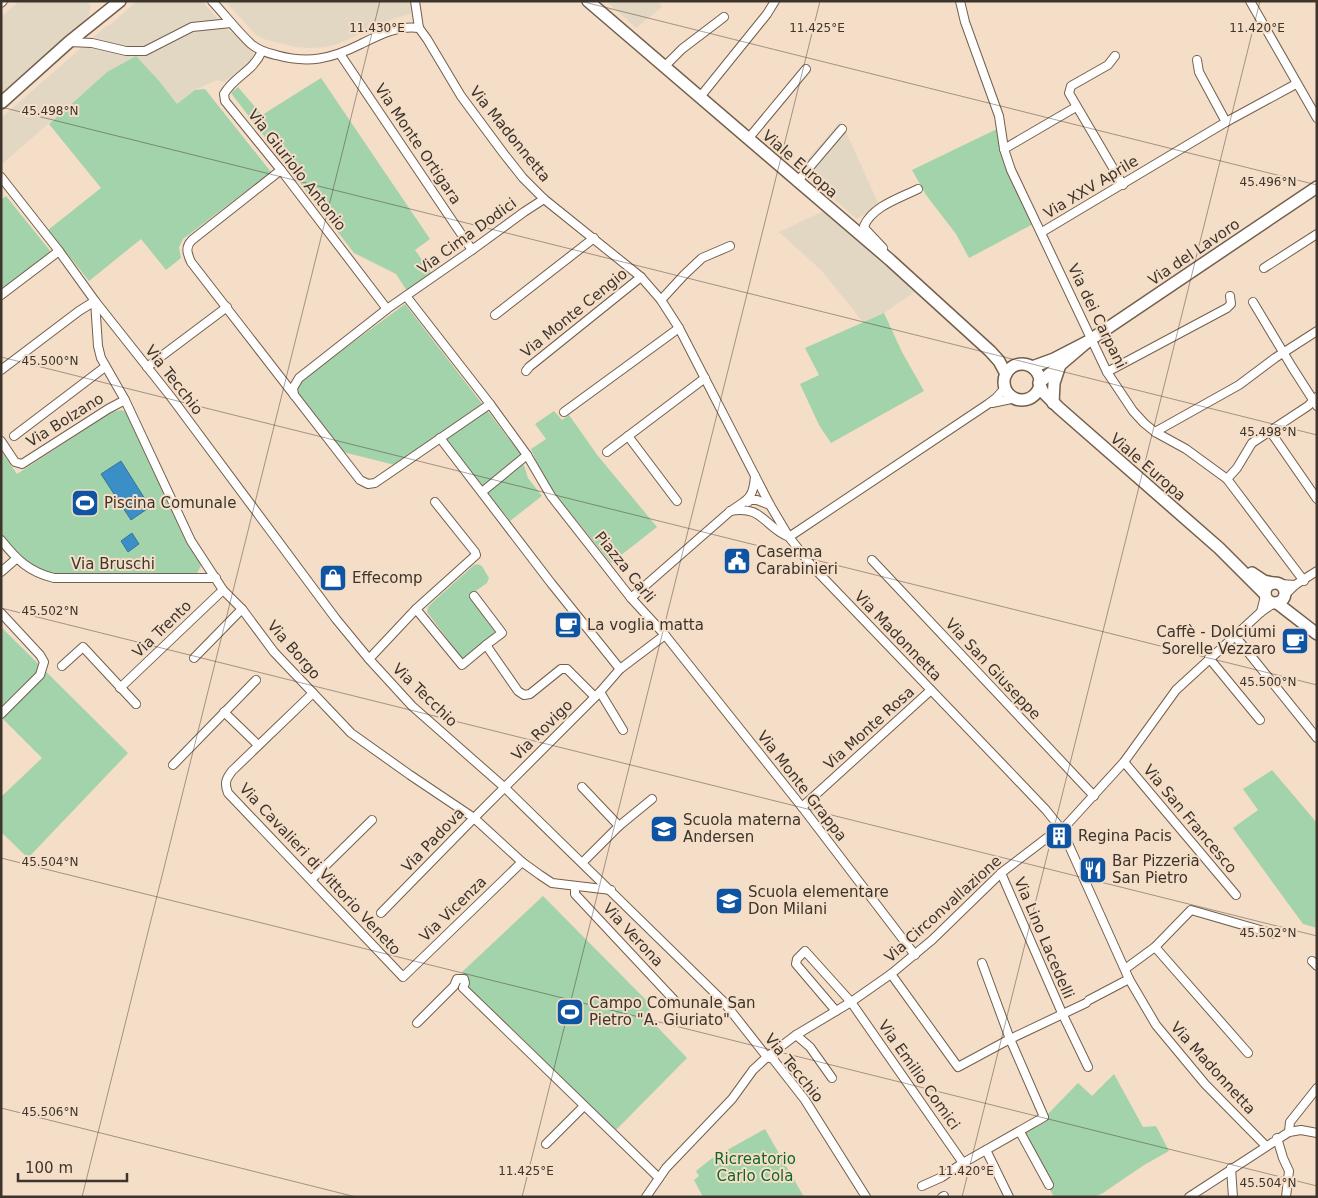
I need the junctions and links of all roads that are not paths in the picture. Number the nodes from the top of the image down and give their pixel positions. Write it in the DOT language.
graph roads {
  1 [pos="113,1"];
  2 [pos="120,1"];
  3 [pos="212,1"];
  4 [pos="415,1"];
  5 [pos="588,1"];
  6 [pos="775,1"];
  7 [pos="960,1"];
  8 [pos="1250,1"];
  9 [pos="724,17"];
  10 [pos="231,22"];
  11 [pos="419,28"];
  12 [pos="72,40"];
  13 [pos="262,51"];
  14 [pos="340,54"];
  15 [pos="1115,56"];
  16 [pos="1197,60"];
  17 [pos="664,66"];
  18 [pos="806,69"];
  19 [pos="1296,84"];
  20 [pos="700,98"];
  21 [pos="1,103"];
  22 [pos="1076,107"];
  23 [pos="1317,118"];
  24 [pos="1226,122"];
  25 [pos="842,129"];
  26 [pos="748,139"];
  27 [pos="1004,150"];
  28 [pos="281,170"];
  29 [pos="1,177"];
  30 [pos="797,182"];
  31 [pos="1123,185"];
  32 [pos="1317,187"];
  33 [pos="918,189"];
  34 [pos="544,199"];
  35 [pos="1042,232"];
  36 [pos="1317,234"];
  37 [pos="594,238"];
  38 [pos="730,246"];
  39 [pos="472,250"];
  40 [pos="59,251"];
  41 [pos="890,260"];
  42 [pos="1264,268"];
  43 [pos="641,277"];
  44 [pos="1,294"];
  45 [pos="406,296"];
  46 [pos="1230,296"];
  47 [pos="662,300"];
  48 [pos="95,301"];
  49 [pos="1253,302"];
  50 [pos="226,307"];
  51 [pos="387,309"];
  52 [pos="495,315"];
  53 [pos="679,328"];
  54 [pos="1317,331"];
  55 [pos="1090,340"];
  56 [pos="990,351"];
  57 [pos="1283,352"];
  58 [pos="1020,364"];
  59 [pos="1060,366"];
  60 [pos="105,367"];
  61 [pos="147,367"];
  62 [pos="1032,367"];
  63 [pos="1,370"];
  64 [pos="526,371"];
  65 [pos="1108,372"];
  66 [pos="1006,374"];
  67 [pos="280,378"];
  68 [pos="299,378"];
  69 [pos="705,378"];
  70 [pos="1039,383"];
  71 [pos="1005,388"];
  72 [pos="295,398"];
  73 [pos="1021,399"];
  74 [pos="125,400"];
  75 [pos="1316,401"];
  76 [pos="490,404"];
  77 [pos="988,404"];
  78 [pos="1056,406"];
  79 [pos="564,412"];
  80 [pos="1270,431"];
  81 [pos="1156,432"];
  82 [pos="14,436"];
  83 [pos="628,436"];
  84 [pos="440,438"];
  85 [pos="1,441"];
  86 [pos="606,452"];
  87 [pos="527,455"];
  88 [pos="755,476"];
  89 [pos="1227,479"];
  90 [pos="482,492"];
  91 [pos="1317,499"];
  92 [pos="748,500"];
  93 [pos="677,501"];
  94 [pos="435,502"];
  95 [pos="770,505"];
  96 [pos="748,509"];
  97 [pos="730,511"];
  98 [pos="789,537"];
  99 [pos="1,540"];
  100 [pos="16,559"];
  101 [pos="872,560"];
  102 [pos="1317,571"];
  103 [pos="1,572"];
  104 [pos="216,578"];
  105 [pos="1304,581"];
  106 [pos="223,590"];
  107 [pos="1276,594"];
  108 [pos="474,596"];
  109 [pos="631,598"];
  110 [pos="242,609"];
  111 [pos="416,609"];
  112 [pos="1,613"];
  113 [pos="1317,632"];
  114 [pos="664,635"];
  115 [pos="1235,636"];
  116 [pos="486,646"];
  117 [pos="194,658"];
  118 [pos="1209,658"];
  119 [pos="369,659"];
  120 [pos="62,666"];
  121 [pos="620,669"];
  122 [pos="256,680"];
  123 [pos="120,688"];
  124 [pos="932,690"];
  125 [pos="313,693"];
  126 [pos="597,694"];
  127 [pos="136,704"];
  128 [pos="224,712"];
  129 [pos="1,714"];
  130 [pos="1260,720"];
  131 [pos="624,730"];
  132 [pos="1317,738"];
  133 [pos="258,745"];
  134 [pos="1124,762"];
  135 [pos="173,765"];
  136 [pos="504,787"];
  137 [pos="582,787"];
  138 [pos="1094,796"];
  139 [pos="652,799"];
  140 [pos="802,806"];
  141 [pos="474,818"];
  142 [pos="372,820"];
  143 [pos="619,826"];
  144 [pos="1062,830"];
  145 [pos="522,862"];
  146 [pos="582,863"];
  147 [pos="1001,873"];
  148 [pos="312,879"];
  149 [pos="575,887"];
  150 [pos="611,890"];
  151 [pos="1236,895"];
  152 [pos="381,913"];
  153 [pos="1274,934"];
  154 [pos="1155,947"];
  155 [pos="915,955"];
  156 [pos="982,963"];
  157 [pos="1125,969"];
  158 [pos="891,974"];
  159 [pos="403,977"];
  160 [pos="1129,979"];
  161 [pos="675,1001"];
  162 [pos="851,1002"];
  163 [pos="836,1011"];
  164 [pos="1062,1013"];
  165 [pos="417,1023"];
  166 [pos="796,1035"];
  167 [pos="1010,1039"];
  168 [pos="1248,1053"];
  169 [pos="767,1057"];
  170 [pos="1088,1067"];
  171 [pos="832,1078"];
  172 [pos="1317,1088"];
  173 [pos="584,1106"];
  174 [pos="1020,1132"];
  175 [pos="1288,1132"];
  176 [pos="1317,1133"];
  177 [pos="1277,1138"];
  178 [pos="546,1144"];
  179 [pos="1266,1146"];
  180 [pos="986,1150"];
  181 [pos="963,1163"];
  182 [pos="1231,1168"];
  183 [pos="659,1178"];
  184 [pos="1049,1185"];
  185 [pos="922,1186"];
  186 [pos="646,1197"];
  187 [pos="866,1197"];
  188 [pos="1009,1197"];
  189 [pos="1188,1197"];
  190 [pos="1234,1197"];
  191 [pos="1286,1197"];
  1 -- 12 [label="main road"];
  2 -- 12 [label="main road"];
  3 -- 10 [label="street"];
  4 -- 11 [label="street, Via Madonnetta"];
  5 -- 17 [label="main road, Viale Europa"];
  6 -- 20 [label="street"];
  7 -- 27 [label="street, Via dei Carpani"];
  8 -- 19 [label="street"];
  9 -- 17 [label="street"];
  10 -- 12 [label="street"];
  10 -- 13 [label="street"];
  11 -- 14 [label="street"];
  11 -- 34 [label="street, Via Madonnetta"];
  12 -- 21 [label="main road"];
  13 -- 14 [label="street"];
  13 -- 28 [label="street, Via Giuriolo Antonio"];
  14 -- 39 [label="street, Via Monte Ortigara"];
  15 -- 22 [label="street"];
  16 -- 24 [label="street"];
  17 -- 20 [label="main road, Viale Europa"];
  18 -- 26 [label="street"];
  19 -- 23 [label="street"];
  19 -- 24 [label="street, Via XXV Aprile"];
  20 -- 26 [label="main road, Viale Europa"];
  22 -- 27 [label="street"];
  22 -- 31 [label="street"];
  24 -- 31 [label="street, Via XXV Aprile"];
  25 -- 30 [label="street"];
  26 -- 30 [label="main road, Viale Europa"];
  27 -- 35 [label="street, Via dei Carpani"];
  28 -- 50 [label="street"];
  28 -- 51 [label="street, Via Giuriolo Antonio"];
  29 -- 40 [label="street, Via Tecchio"];
  30 -- 41 [label="main road, Viale Europa"];
  31 -- 35 [label="street, Via XXV Aprile"];
  32 -- 55 [label="main road, Via del Lavoro"];
  33 -- 41 [label="street"];
  34 -- 37 [label="street, Via Madonnetta"];
  34 -- 39 [label="street, Via Cima Dodici"];
  35 -- 55 [label="street, Via dei Carpani"];
  36 -- 42 [label="street"];
  37 -- 43 [label="street, Via Madonnetta"];
  37 -- 52 [label="street"];
  38 -- 47 [label="street"];
  39 -- 45 [label="street, Via Cima Dodici"];
  40 -- 44 [label="street"];
  40 -- 48 [label="street, Via Tecchio"];
  41 -- 56 [label="main road, Viale Europa"];
  43 -- 47 [label="street, Via Madonnetta"];
  43 -- 64 [label="street, Via Monte Cengio"];
  45 -- 51 [label="street, Via Cima Dodici"];
  45 -- 76 [label="street, Piazza Carli"];
  46 -- 65 [label="street"];
  47 -- 53 [label="street, Via Madonnetta"];
  48 -- 60 [label="street, Via Borgo"];
  48 -- 61 [label="street, Via Tecchio"];
  48 -- 63 [label="street"];
  49 -- 57 [label="street"];
  50 -- 61 [label="street"];
  50 -- 67 [label="street"];
  51 -- 68 [label="street, Via Cima Dodici"];
  53 -- 69 [label="street, Via Madonnetta"];
  53 -- 79 [label="street"];
  54 -- 57 [label="street"];
  55 -- 59 [label="main road, Via del Lavoro"];
  55 -- 62 [label="main road, Via del Lavoro"];
  55 -- 65 [label="street, Via dei Carpani"];
  56 -- 58 [label="main road, Viale Europa"];
  56 -- 66 [label="main road, Viale Europa"];
  57 -- 75 [label="street"];
  57 -- 81 [label="street"];
  58 -- 62 [label="main road"];
  58 -- 66 [label="main road"];
  59 -- 70 [label="main road, Via del Lavoro"];
  59 -- 78 [label="main road"];
  60 -- 74 [label="street, Via Borgo"];
  60 -- 82 [label="street"];
  61 -- 119 [label="street, Via Tecchio"];
  62 -- 70 [label="main road"];
  65 -- 81 [label="street, Via dei Carpani"];
  66 -- 71 [label="main road"];
  67 -- 68 [label="street"];
  67 -- 72 [label="street"];
  68 -- 72 [label="street"];
  69 -- 83 [label="street"];
  69 -- 88 [label="street, Via Madonnetta"];
  70 -- 73 [label="main road"];
  70 -- 78 [label="main road, Viale Europa"];
  71 -- 73 [label="main road"];
  71 -- 77 [label="street"];
  72 -- 84 [label="street"];
  73 -- 77 [label="street"];
  73 -- 78 [label="main road, Viale Europa"];
  74 -- 85 [label="street, Via Bolzano"];
  74 -- 104 [label="street, Via Borgo"];
  75 -- 80 [label="street"];
  76 -- 84 [label="street"];
  76 -- 87 [label="street, Piazza Carli"];
  77 -- 98 [label="street"];
  78 -- 107 [label="main road, Viale Europa"];
  80 -- 89 [label="street"];
  80 -- 91 [label="street"];
  81 -- 89 [label="street, Via dei Carpani"];
  83 -- 86 [label="street"];
  83 -- 93 [label="street"];
  84 -- 90 [label="street"];
  87 -- 90 [label="street"];
  87 -- 109 [label="street, Piazza Carli"];
  88 -- 92 [label="street"];
  88 -- 95 [label="street, Via Madonnetta"];
  89 -- 105 [label="street, Via dei Carpani"];
  90 -- 121 [label="street"];
  92 -- 95 [label="street"];
  92 -- 96 [label="street"];
  92 -- 97 [label="street"];
  94 -- 111 [label="street"];
  95 -- 98 [label="street, Via Madonnetta"];
  96 -- 97 [label="street"];
  96 -- 98 [label="street"];
  97 -- 109 [label="street"];
  98 -- 124 [label="street, Via Madonnetta"];
  99 -- 100 [label="street, Via Bruschi"];
  100 -- 103 [label="street"];
  100 -- 104 [label="street, Via Bruschi"];
  101 -- 138 [label="street, Via San Giuseppe"];
  102 -- 105 [label="street"];
  104 -- 106 [label="street, Via Borgo"];
  105 -- 107 [label="street"];
  106 -- 110 [label="street, Via Borgo"];
  106 -- 123 [label="street, Via Trento"];
  107 -- 113 [label="main road, Viale Europa"];
  107 -- 115 [label="street"];
  108 -- 116 [label="street"];
  109 -- 114 [label="street, Piazza Carli"];
  110 -- 117 [label="street"];
  110 -- 125 [label="street, Via Borgo"];
  111 -- 116 [label="street"];
  111 -- 119 [label="street"];
  112 -- 129 [label="street"];
  114 -- 121 [label="street"];
  114 -- 140 [label="street, Via Monte Grappa"];
  115 -- 118 [label="street"];
  115 -- 132 [label="street"];
  116 -- 126 [label="street"];
  118 -- 130 [label="street"];
  118 -- 134 [label="street"];
  119 -- 136 [label="street, Via Tecchio"];
  120 -- 123 [label="street"];
  121 -- 126 [label="street, Via Rovigo"];
  122 -- 128 [label="street"];
  123 -- 127 [label="street"];
  124 -- 140 [label="street, Via Monte Rosa"];
  124 -- 144 [label="street, Via Madonnetta"];
  125 -- 133 [label="street, Via Cavalieri di Vittorio Veneto"];
  125 -- 141 [label="street, Via Borgo"];
  126 -- 131 [label="street"];
  126 -- 136 [label="street, Via Rovigo"];
  128 -- 133 [label="street"];
  128 -- 135 [label="street"];
  133 -- 148 [label="street, Via Cavalieri di Vittorio Veneto"];
  134 -- 138 [label="street"];
  134 -- 151 [label="street, Via San Francesco"];
  136 -- 141 [label="street, Via Padova"];
  136 -- 146 [label="street, Via Tecchio"];
  137 -- 143 [label="street"];
  138 -- 144 [label="street"];
  139 -- 143 [label="street"];
  140 -- 155 [label="street, Via Monte Grappa"];
  141 -- 145 [label="street, Via Borgo"];
  141 -- 152 [label="street, Via Padova"];
  142 -- 148 [label="street"];
  143 -- 146 [label="street"];
  144 -- 147 [label="street, Via Circonvallazione"];
  144 -- 157 [label="street, Via Madonnetta"];
  145 -- 149 [label="street, Via Borgo"];
  145 -- 159 [label="street, Via Vicenza"];
  146 -- 150 [label="street, Via Tecchio"];
  147 -- 155 [label="street, Via Circonvallazione"];
  147 -- 164 [label="street, Via Lino Lacedelli"];
  148 -- 159 [label="street, Via Cavalieri di Vittorio Veneto"];
  149 -- 150 [label="street, Via Borgo"];
  149 -- 161 [label="street, Via Verona"];
  150 -- 169 [label="street, Via Tecchio"];
  153 -- 154 [label="street"];
  154 -- 157 [label="street"];
  154 -- 168 [label="street"];
  155 -- 158 [label="street, Via Circonvallazione"];
  156 -- 167 [label="street"];
  157 -- 160 [label="street, Via Madonnetta"];
  158 -- 162 [label="street, Via Circonvallazione"];
  158 -- 167 [label="street, Via Lino Lacedelli"];
  160 -- 164 [label="street, Via Lino Lacedelli"];
  160 -- 179 [label="street, Via Madonnetta"];
  162 -- 163 [label="street, Via Circonvallazione"];
  162 -- 163 [label="street"];
  162 -- 181 [label="street, Via Emilio Comici"];
  163 -- 166 [label="street, Via Circonvallazione"];
  164 -- 167 [label="street, Via Lino Lacedelli"];
  164 -- 170 [label="street, Via Lino Lacedelli"];
  165 -- 173 [label="street"];
  166 -- 169 [label="street, Via Circonvallazione"];
  166 -- 171 [label="street"];
  167 -- 174 [label="street"];
  169 -- 183 [label="street, Via Circonvallazione"];
  169 -- 187 [label="street, Via Tecchio"];
  172 -- 175 [label="street"];
  173 -- 178 [label="street"];
  173 -- 183 [label="street"];
  174 -- 180 [label="street"];
  174 -- 184 [label="street"];
  175 -- 176 [label="street"];
  175 -- 177 [label="street"];
  177 -- 179 [label="street"];
  177 -- 191 [label="street"];
  179 -- 182 [label="street"];
  180 -- 181 [label="street"];
  180 -- 188 [label="street"];
  181 -- 185 [label="street"];
  182 -- 189 [label="street"];
  182 -- 190 [label="street"];
  183 -- 186 [label="street, Via Circonvallazione"];
}
